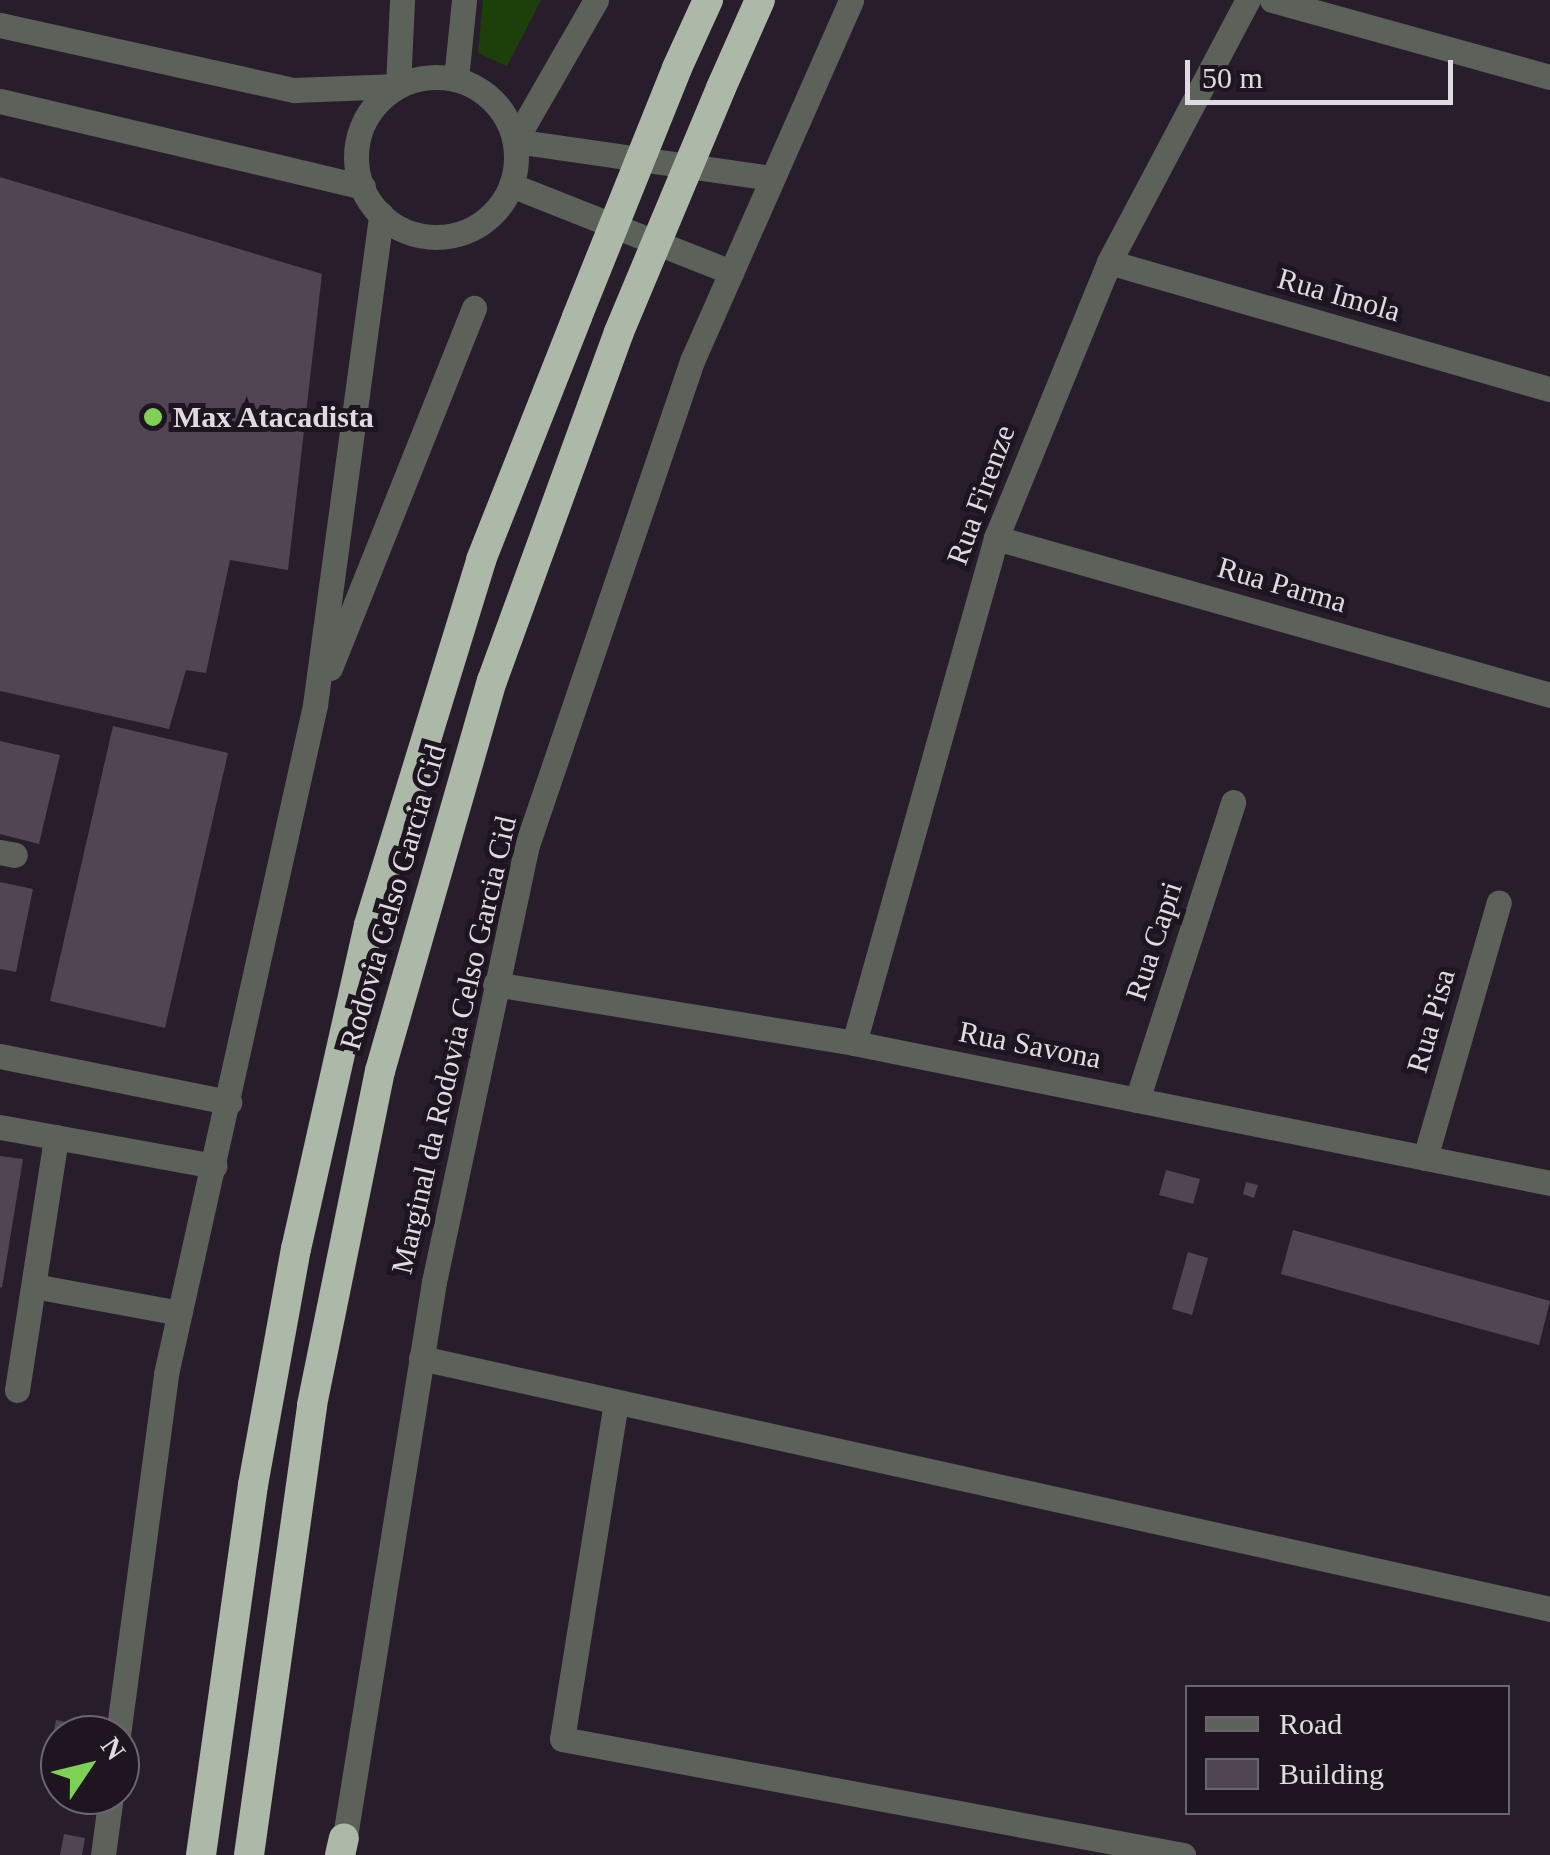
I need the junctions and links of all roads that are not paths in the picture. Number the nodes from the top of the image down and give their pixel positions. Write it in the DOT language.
graph roads {
  1 [pos="402,0"];
  2 [pos="464,0"];
  3 [pos="596,0"];
  4 [pos="708,0"];
  5 [pos="760,0"];
  6 [pos="851,0"];
  7 [pos="1248,0"];
  8 [pos="1272,0"];
  9 [pos="0,25"];
  10 [pos="1550,77"];
  11 [pos="456,79"];
  12 [pos="398,86"];
  13 [pos="0,101"];
  14 [pos="515,142"];
  15 [pos="772,178"];
  16 [pos="511,184"];
  17 [pos="363,187"];
  18 [pos="381,214"];
  19 [pos="1109,262"];
  20 [pos="732,272"];
  21 [pos="474,308"];
  22 [pos="1550,390"];
  23 [pos="996,538"];
  24 [pos="1550,695"];
  25 [pos="316,706"];
  26 [pos="1233,802"];
  27 [pos="1499,902"];
  28 [pos="495,984"];
  29 [pos="854,1043"];
  30 [pos="0,1056"];
  31 [pos="1137,1100"];
  32 [pos="229,1102"];
  33 [pos="0,1127"];
  34 [pos="56,1137"];
  35 [pos="1425,1158"];
  36 [pos="214,1166"];
  37 [pos="1550,1183"];
  38 [pos="34,1286"];
  39 [pos="180,1313"];
  40 [pos="421,1358"];
  41 [pos="18,1390"];
  42 [pos="616,1402"];
  43 [pos="1550,1609"];
  44 [pos="121,1715"];
  45 [pos="108,1815"];
  46 [pos="342,1849"];
  47 [pos="103,1855"];
  48 [pos="202,1855"];
  49 [pos="249,1855"];
  50 [pos="1183,1855"];
  1 -- 12 [label="street"];
  2 -- 11 [label="street"];
  3 -- 14 [label="street"];
  4 -- 48 [label="highway, Rodovia Celso Garcia Cid, bridge"];
  5 -- 49 [label="highway, Rodovia Celso Garcia Cid, bridge"];
  6 -- 15 [label="street, Marginal da Rodovia Celso Garcia Cid"];
  7 -- 19 [label="street, Rua Firenze"];
  8 -- 10 [label="street"];
  9 -- 12 [label="street"];
  11 -- 12 [label="street"];
  11 -- 14 [label="street"];
  12 -- 17 [label="street"];
  13 -- 17 [label="street"];
  14 -- 15 [label="street"];
  14 -- 16 [label="street"];
  15 -- 20 [label="street, Marginal da Rodovia Celso Garcia Cid"];
  16 -- 18 [label="street"];
  16 -- 20 [label="street"];
  17 -- 18 [label="street"];
  18 -- 25 [label="street"];
  19 -- 22 [label="street, Rua Imola"];
  19 -- 23 [label="street, Rua Firenze"];
  20 -- 28 [label="street, Marginal da Rodovia Celso Garcia Cid"];
  21 -- 25 [label="street"];
  23 -- 24 [label="street, Rua Parma"];
  23 -- 29 [label="street, Rua Firenze"];
  25 -- 32 [label="street"];
  26 -- 31 [label="street, Rua Capri"];
  27 -- 35 [label="street, Rua Pisa"];
  28 -- 29 [label="street, Rua Savona"];
  28 -- 40 [label="street, Marginal da Rodovia Celso Garcia Cid"];
  29 -- 31 [label="street, Rua Savona"];
  30 -- 32 [label="street"];
  31 -- 35 [label="street, Rua Savona"];
  32 -- 36 [label="street"];
  33 -- 34 [label="street"];
  34 -- 36 [label="street"];
  34 -- 38 [label="street"];
  35 -- 37 [label="street, Rua Savona"];
  36 -- 39 [label="street"];
  38 -- 39 [label="street"];
  38 -- 41 [label="street"];
  39 -- 44 [label="street"];
  40 -- 42 [label="street"];
  40 -- 46 [label="street, Marginal da Rodovia Celso Garcia Cid"];
  42 -- 43 [label="street"];
  42 -- 50 [label="street"];
  45 -- 47 [label="street"];
}
